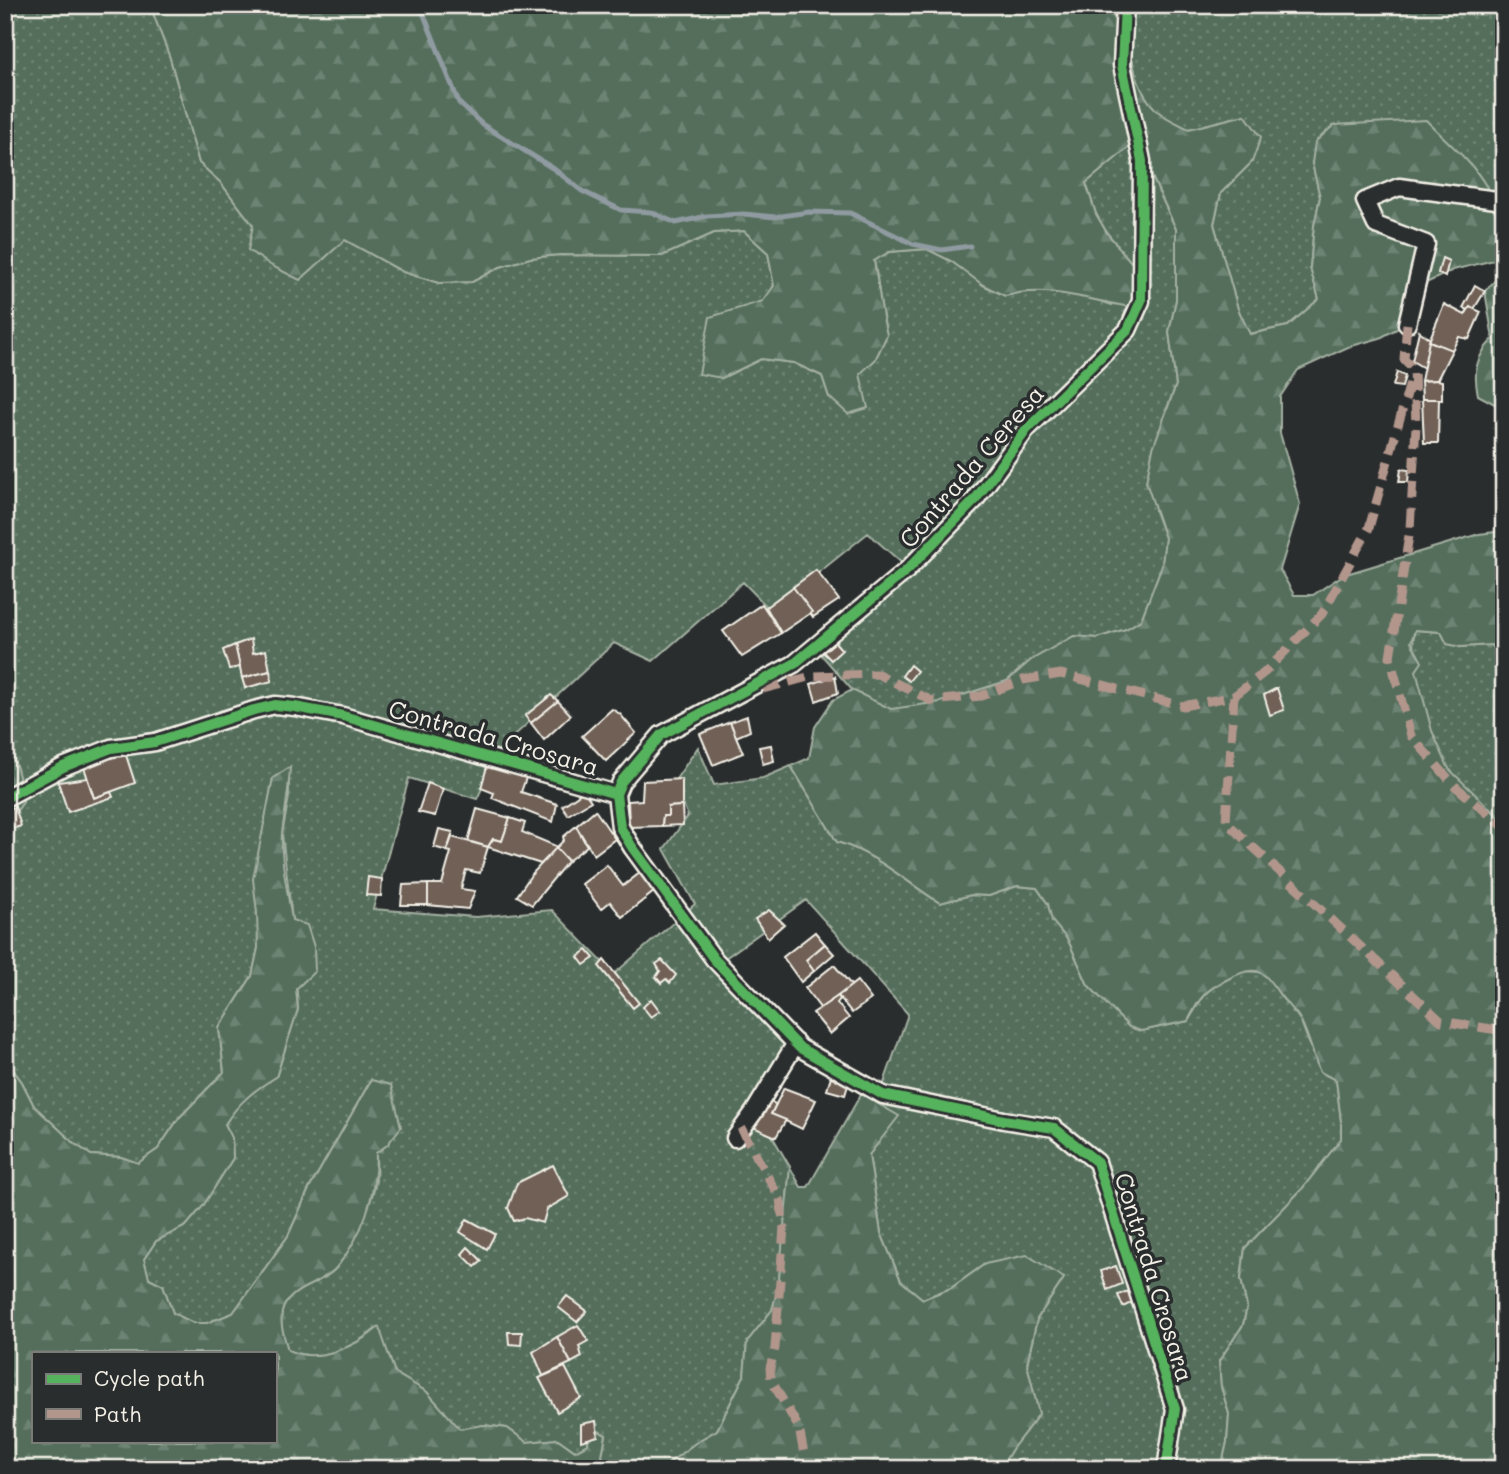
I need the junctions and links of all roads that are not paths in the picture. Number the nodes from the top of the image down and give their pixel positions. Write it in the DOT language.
graph roads {
  1 [pos="1125,5"];
  2 [pos="1504,201"];
  3 [pos="1407,324"];
  4 [pos="616,794"];
  5 [pos="5,798"];
  6 [pos="796,1043"];
  7 [pos="735,1138"];
  8 [pos="1166,1469"];
  1 -- 4 [label="street, Contrada Ceresa"];
  2 -- 3 [label="street"];
  4 -- 5 [label="street, Contrada Crosara"];
  4 -- 6 [label="street, Contrada Crosara"];
  6 -- 7 [label="street"];
  6 -- 8 [label="street, Contrada Crosara"];
}
